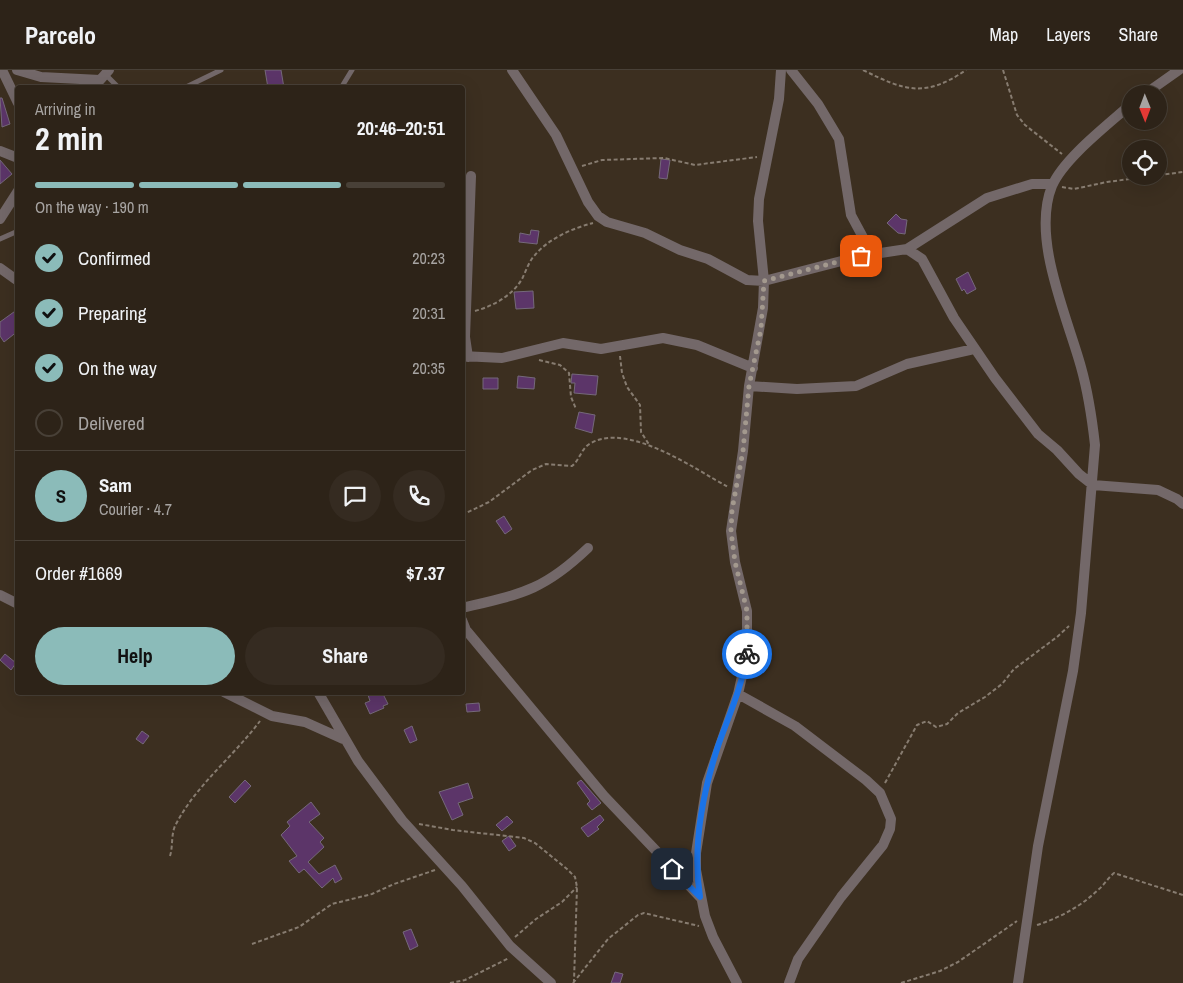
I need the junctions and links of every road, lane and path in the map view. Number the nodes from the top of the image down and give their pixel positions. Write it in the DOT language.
graph roads {
  1 [pos="2,70"];
  2 [pos="17,70"];
  3 [pos="221,70"];
  4 [pos="352,70"];
  5 [pos="512,70"];
  6 [pos="781,70"];
  7 [pos="791,70"];
  8 [pos="863,70"];
  9 [pos="966,70"];
  10 [pos="1003,70"];
  11 [pos="1179,70"];
  12 [pos="101,78"];
  13 [pos="114,85"];
  14 [pos="190,85"];
  15 [pos="343,85"];
  16 [pos="1158,85"];
  17 [pos="15,97"];
  18 [pos="1122,112"];
  19 [pos="0,151"];
  20 [pos="767,155"];
  21 [pos="15,157"];
  22 [pos="1071,161"];
  23 [pos="574,170"];
  24 [pos="1183,172"];
  25 [pos="1167,174"];
  26 [pos="472,176"];
  27 [pos="1122,180"];
  28 [pos="1053,184"];
  29 [pos="15,196"];
  30 [pos="0,219"];
  31 [pos="607,222"];
  32 [pos="15,232"];
  33 [pos="0,239"];
  34 [pos="907,249"];
  35 [pos="872,254"];
  36 [pos="0,268"];
  37 [pos="15,279"];
  38 [pos="764,281"];
  39 [pos="466,314"];
  40 [pos="620,346"];
  41 [pos="974,348"];
  42 [pos="465,356"];
  43 [pos="537,360"];
  44 [pos="753,368"];
  45 [pos="749,386"];
  46 [pos="576,409"];
  47 [pos="650,446"];
  48 [pos="1093,485"];
  49 [pos="736,492"];
  50 [pos="1183,504"];
  51 [pos="465,514"];
  52 [pos="588,548"];
  53 [pos="0,595"];
  54 [pos="15,602"];
  55 [pos="465,607"];
  56 [pos="1069,625"];
  57 [pos="465,628"];
  58 [pos="738,694"];
  59 [pos="230,695"];
  60 [pos="320,695"];
  61 [pos="266,713"];
  62 [pos="344,740"];
  63 [pos="880,793"];
  64 [pos="402,820"];
  65 [pos="170,856"];
  66 [pos="444,866"];
  67 [pos="577,887"];
  68 [pos="1183,895"];
  69 [pos="700,897"];
  70 [pos="1028,912"];
  71 [pos="709,928"];
  72 [pos="1027,928"];
  73 [pos="505,940"];
  74 [pos="252,944"];
  75 [pos="518,953"];
  76 [pos="573,982"];
  77 [pos="450,983"];
  78 [pos="458,983"];
  79 [pos="551,983"];
  80 [pos="737,983"];
  81 [pos="789,983"];
  82 [pos="900,983"];
  83 [pos="1018,983"];
  1 -- 17 [label="street"];
  2 -- 12 [label="street"];
  3 -- 14 [label="lane"];
  4 -- 15 [label="lane"];
  5 -- 23 [label="street"];
  6 -- 20 [label="street"];
  7 -- 35 [label="street"];
  8 -- 9 [label="path"];
  10 -- 22 [label="path"];
  11 -- 16 [label="street"];
  12 -- 13 [label="lane"];
  18 -- 22 [label="street"];
  19 -- 21 [label="street"];
  20 -- 23 [label="path"];
  20 -- 38 [label="street"];
  22 -- 28 [label="street"];
  23 -- 31 [label="street"];
  24 -- 25 [label="path"];
  26 -- 39 [label="street"];
  27 -- 28 [label="path"];
  28 -- 34 [label="street"];
  28 -- 48 [label="street"];
  29 -- 30 [label="street"];
  31 -- 38 [label="street"];
  31 -- 39 [label="path"];
  32 -- 33 [label="lane"];
  34 -- 35 [label="street"];
  34 -- 41 [label="street"];
  35 -- 38 [label="street"];
  36 -- 37 [label="street"];
  38 -- 44 [label="street"];
  39 -- 42 [label="street"];
  40 -- 42 [label="street"];
  40 -- 44 [label="street"];
  40 -- 47 [label="path"];
  41 -- 45 [label="street"];
  41 -- 48 [label="street"];
  43 -- 46 [label="path"];
  44 -- 45 [label="street"];
  45 -- 49 [label="street"];
  47 -- 49 [label="path"];
  47 -- 51 [label="path"];
  48 -- 50 [label="street"];
  48 -- 70 [label="street"];
  49 -- 58 [label="street"];
  52 -- 55 [label="street"];
  53 -- 54 [label="street"];
  56 -- 63 [label="path"];
  57 -- 69 [label="street"];
  58 -- 63 [label="street"];
  58 -- 69 [label="street"];
  59 -- 61 [label="street"];
  60 -- 62 [label="street"];
  61 -- 62 [label="street"];
  61 -- 65 [label="path"];
  62 -- 64 [label="street"];
  63 -- 81 [label="street"];
  64 -- 66 [label="street"];
  64 -- 67 [label="path"];
  66 -- 73 [label="street"];
  66 -- 74 [label="path"];
  67 -- 73 [label="path"];
  67 -- 76 [label="path"];
  68 -- 72 [label="path"];
  69 -- 71 [label="street"];
  70 -- 72 [label="street"];
  70 -- 82 [label="path"];
  71 -- 76 [label="path"];
  71 -- 80 [label="street"];
  72 -- 83 [label="street"];
  73 -- 75 [label="street"];
  75 -- 78 [label="path"];
  75 -- 79 [label="street"];
  77 -- 78 [label="path"];
}
